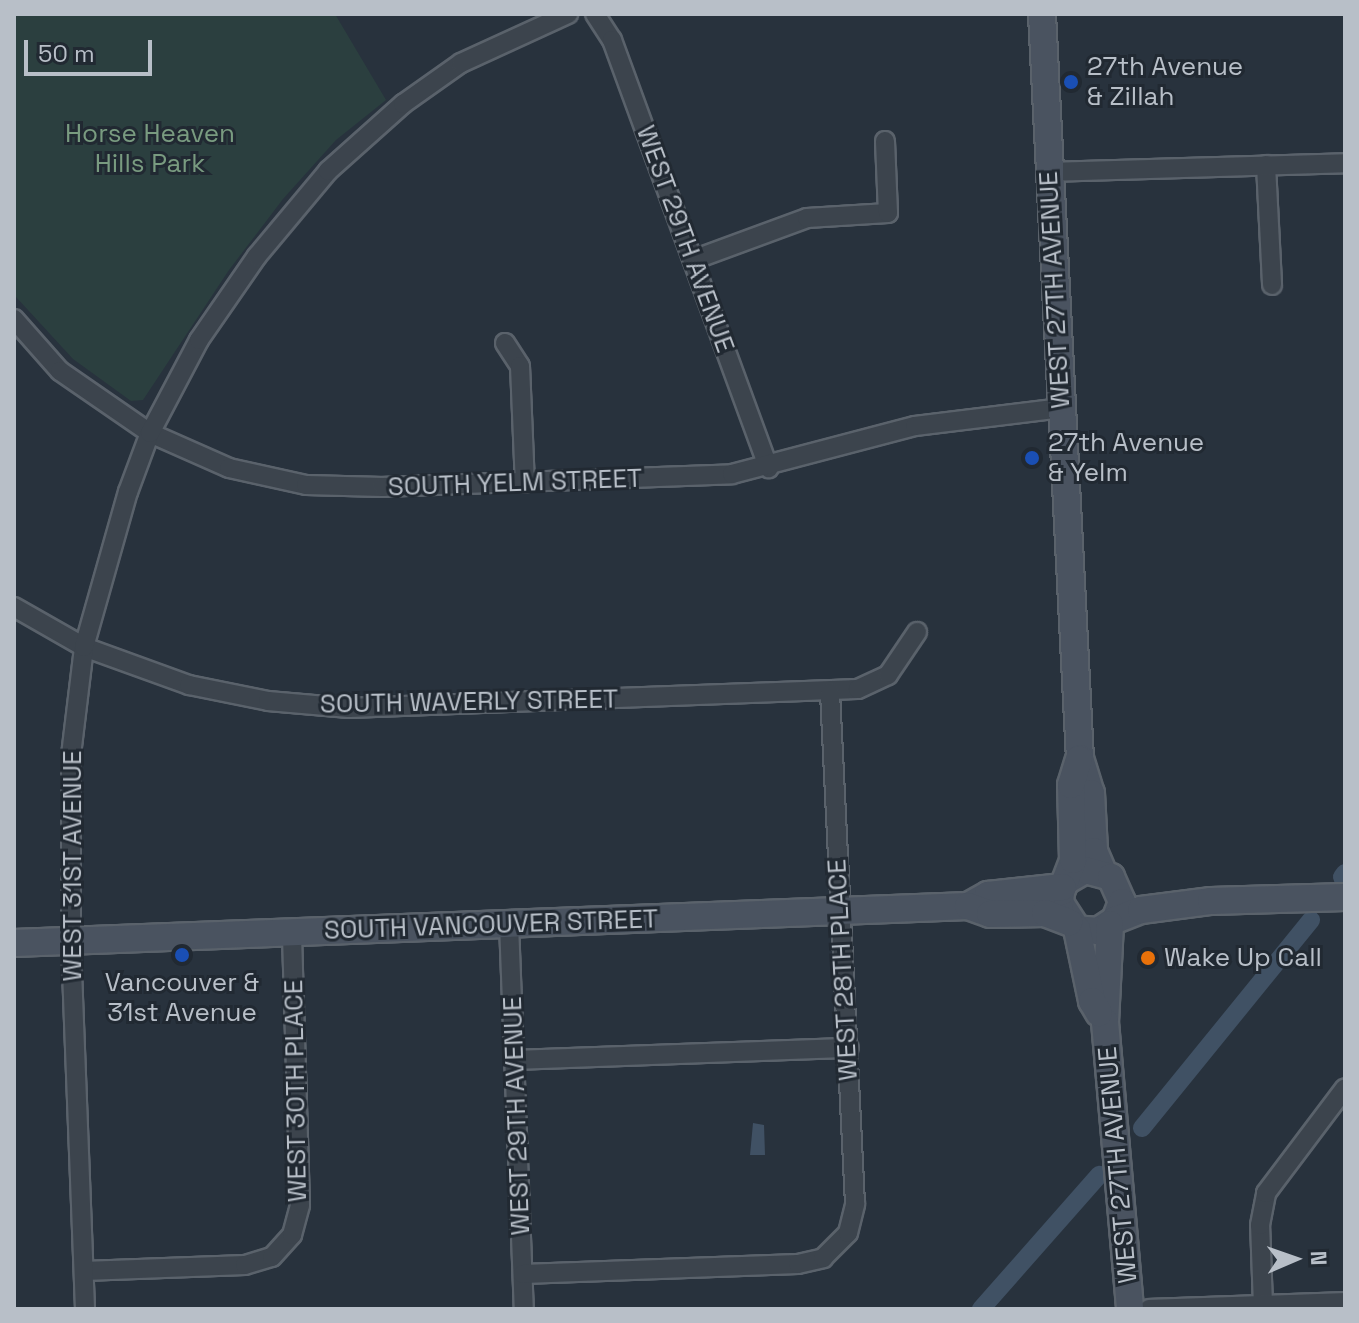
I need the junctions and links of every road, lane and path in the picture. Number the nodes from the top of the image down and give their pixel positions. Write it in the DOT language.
graph roads {
  1 [pos="568,14"];
  2 [pos="595,14"];
  3 [pos="1042,14"];
  4 [pos="885,141"];
  5 [pos="1345,163"];
  6 [pos="1266,165"];
  7 [pos="1048,172"];
  8 [pos="693,260"];
  9 [pos="1272,285"];
  10 [pos="14,319"];
  11 [pos="505,343"];
  12 [pos="1062,408"];
  13 [pos="150,433"];
  14 [pos="769,468"];
  15 [pos="525,483"];
  16 [pos="14,607"];
  17 [pos="917,632"];
  18 [pos="84,647"];
  19 [pos="830,692"];
  20 [pos="1080,758"];
  21 [pos="1109,877"];
  22 [pos="1064,884"];
  23 [pos="1345,897"];
  24 [pos="1211,901"];
  25 [pos="968,906"];
  26 [pos="838,912"];
  27 [pos="1113,922"];
  28 [pos="509,924"];
  29 [pos="1073,926"];
  30 [pos="292,933"];
  31 [pos="71,941"];
  32 [pos="14,943"];
  33 [pos="1105,1022"];
  34 [pos="849,1048"];
  35 [pos="516,1060"];
  36 [pos="1345,1088"];
  37 [pos="84,1271"];
  38 [pos="523,1274"];
  39 [pos="1345,1302"];
  40 [pos="1263,1305"];
  41 [pos="85,1309"];
  42 [pos="524,1309"];
  43 [pos="1130,1309"];
  44 [pos="1149,1309"];
  1 -- 13 [label="street, WEST 31ST AVENUE"];
  2 -- 8 [label="street, WEST 29TH AVENUE"];
  3 -- 7 [label="main road, WEST 27TH AVENUE"];
  4 -- 8 [label="street"];
  5 -- 6 [label="street"];
  6 -- 7 [label="street"];
  6 -- 9 [label="street"];
  7 -- 12 [label="main road, WEST 27TH AVENUE"];
  8 -- 14 [label="street, WEST 29TH AVENUE"];
  10 -- 13 [label="street, SOUTH YELM STREET"];
  11 -- 15 [label="street"];
  12 -- 14 [label="street, SOUTH YELM STREET"];
  12 -- 20 [label="main road, WEST 27TH AVENUE"];
  13 -- 15 [label="street, SOUTH YELM STREET"];
  13 -- 18 [label="street, WEST 31ST AVENUE"];
  14 -- 15 [label="street, SOUTH YELM STREET"];
  16 -- 18 [label="street, SOUTH WAVERLY STREET"];
  17 -- 19 [label="street, SOUTH WAVERLY STREET"];
  18 -- 19 [label="street, SOUTH WAVERLY STREET"];
  18 -- 31 [label="street, WEST 31ST AVENUE"];
  19 -- 26 [label="street, WEST 28TH PLACE"];
  20 -- 21 [label="main road, WEST 27TH AVENUE"];
  20 -- 22 [label="main road, WEST 27TH AVENUE"];
  21 -- 22 [label="main road"];
  21 -- 24 [label="main road"];
  21 -- 27 [label="main road, WEST 27TH AVENUE"];
  22 -- 25 [label="main road, SOUTH VANCOUVER STREET"];
  22 -- 29 [label="main road, WEST 27TH AVENUE"];
  23 -- 24 [label="main road"];
  24 -- 27 [label="main road"];
  25 -- 26 [label="main road, SOUTH VANCOUVER STREET"];
  25 -- 29 [label="main road, SOUTH VANCOUVER STREET"];
  26 -- 28 [label="main road, SOUTH VANCOUVER STREET"];
  26 -- 34 [label="street, WEST 28TH PLACE"];
  27 -- 29 [label="main road"];
  27 -- 33 [label="main road, WEST 27TH AVENUE"];
  28 -- 30 [label="main road, SOUTH VANCOUVER STREET"];
  28 -- 35 [label="street, WEST 29TH AVENUE"];
  29 -- 33 [label="main road, WEST 27TH AVENUE"];
  30 -- 31 [label="main road, SOUTH VANCOUVER STREET"];
  30 -- 37 [label="street, WEST 30TH PLACE"];
  31 -- 32 [label="main road, SOUTH VANCOUVER STREET"];
  31 -- 37 [label="street, WEST 31ST AVENUE"];
  33 -- 43 [label="main road, WEST 27TH AVENUE"];
  34 -- 35 [label="street"];
  34 -- 38 [label="street, WEST 28TH PLACE"];
  35 -- 38 [label="street, WEST 29TH AVENUE"];
  36 -- 40 [label="street"];
  37 -- 41 [label="street, WEST 31ST AVENUE"];
  38 -- 42 [label="street, WEST 29TH AVENUE"];
  39 -- 40 [label="street"];
  40 -- 44 [label="street"];
}
